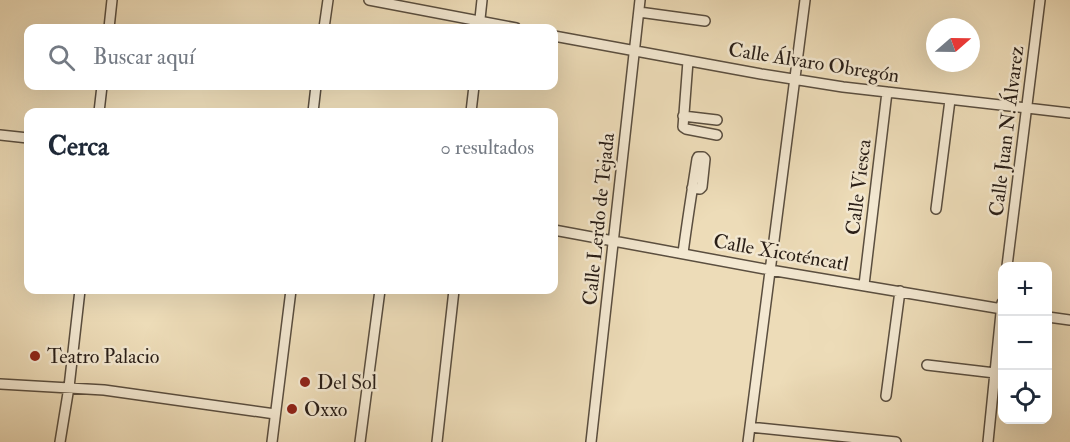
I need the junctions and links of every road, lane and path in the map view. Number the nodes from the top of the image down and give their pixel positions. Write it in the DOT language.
graph roads {
  1 [pos="112,0"];
  2 [pos="328,0"];
  3 [pos="369,0"];
  4 [pos="482,0"];
  5 [pos="640,0"];
  6 [pos="806,0"];
  7 [pos="1040,0"];
  8 [pos="639,12"];
  9 [pos="705,21"];
  10 [pos="109,24"];
  11 [pos="325,24"];
  12 [pos="475,24"];
  13 [pos="479,24"];
  14 [pos="558,37"];
  15 [pos="634,51"];
  16 [pos="688,61"];
  17 [pos="795,80"];
  18 [pos="102,90"];
  19 [pos="316,90"];
  20 [pos="474,90"];
  21 [pos="887,92"];
  22 [pos="950,99"];
  23 [pos="99,108"];
  24 [pos="313,108"];
  25 [pos="471,108"];
  26 [pos="1027,108"];
  27 [pos="1070,113"];
  28 [pos="683,116"];
  29 [pos="717,120"];
  30 [pos="0,135"];
  31 [pos="717,135"];
  32 [pos="24,138"];
  33 [pos="692,188"];
  34 [pos="936,209"];
  35 [pos="558,231"];
  36 [pos="614,240"];
  37 [pos="683,253"];
  38 [pos="1008,262"];
  39 [pos="770,270"];
  40 [pos="864,285"];
  41 [pos="900,291"];
  42 [pos="80,294"];
  43 [pos="290,294"];
  44 [pos="379,294"];
  45 [pos="454,294"];
  46 [pos="998,308"];
  47 [pos="1001,316"];
  48 [pos="1052,318"];
  49 [pos="1070,320"];
  50 [pos="927,365"];
  51 [pos="995,373"];
  52 [pos="0,384"];
  53 [pos="69,387"];
  54 [pos="886,396"];
  55 [pos="275,414"];
  56 [pos="750,427"];
  57 [pos="60,442"];
  58 [pos="272,442"];
  59 [pos="360,442"];
  60 [pos="437,442"];
  61 [pos="591,442"];
  62 [pos="748,442"];
  63 [pos="896,442"];
  64 [pos="988,442"];
  1 -- 10 [label="street"];
  2 -- 11 [label="street"];
  3 -- 12 [label="street"];
  4 -- 13 [label="street"];
  5 -- 8 [label="street, Calle Lerdo de Tejada"];
  6 -- 17 [label="street"];
  7 -- 26 [label="street, Calle Juan N. Álvarez"];
  8 -- 9 [label="street"];
  8 -- 15 [label="street, Calle Lerdo de Tejada"];
  14 -- 15 [label="street, Calle Álvaro Obregón"];
  15 -- 16 [label="street, Calle Álvaro Obregón"];
  15 -- 36 [label="street, Calle Lerdo de Tejada"];
  16 -- 17 [label="street, Calle Álvaro Obregón"];
  16 -- 28 [label="street"];
  17 -- 21 [label="street, Calle Álvaro Obregón"];
  17 -- 39 [label="street"];
  18 -- 23 [label="street"];
  19 -- 24 [label="street"];
  20 -- 25 [label="street"];
  21 -- 22 [label="street, Calle Álvaro Obregón"];
  21 -- 40 [label="street, Calle Viesca"];
  22 -- 26 [label="street, Calle Álvaro Obregón"];
  22 -- 34 [label="street"];
  26 -- 27 [label="street, Calle Álvaro Obregón"];
  26 -- 38 [label="street, Calle Juan N. Álvarez"];
  28 -- 29 [label="street"];
  28 -- 31 [label="street"];
  30 -- 32 [label="street"];
  33 -- 37 [label="street"];
  35 -- 36 [label="street, Calle Xicoténcatl"];
  36 -- 37 [label="street, Calle Xicoténcatl"];
  36 -- 61 [label="street, Calle Lerdo de Tejada"];
  37 -- 39 [label="street, Calle Xicoténcatl"];
  39 -- 40 [label="street, Calle Xicoténcatl"];
  39 -- 56 [label="street"];
  40 -- 41 [label="street, Calle Xicoténcatl"];
  41 -- 46 [label="street, Calle Xicoténcatl"];
  41 -- 54 [label="street"];
  42 -- 53 [label="street"];
  43 -- 55 [label="street"];
  44 -- 59 [label="street"];
  45 -- 60 [label="street"];
  47 -- 51 [label="street"];
  48 -- 49 [label="street"];
  50 -- 51 [label="street"];
  51 -- 64 [label="street"];
  52 -- 53 [label="street"];
  53 -- 55 [label="street"];
  53 -- 57 [label="street"];
  55 -- 58 [label="street"];
  56 -- 62 [label="street"];
  56 -- 63 [label="street"];
}
